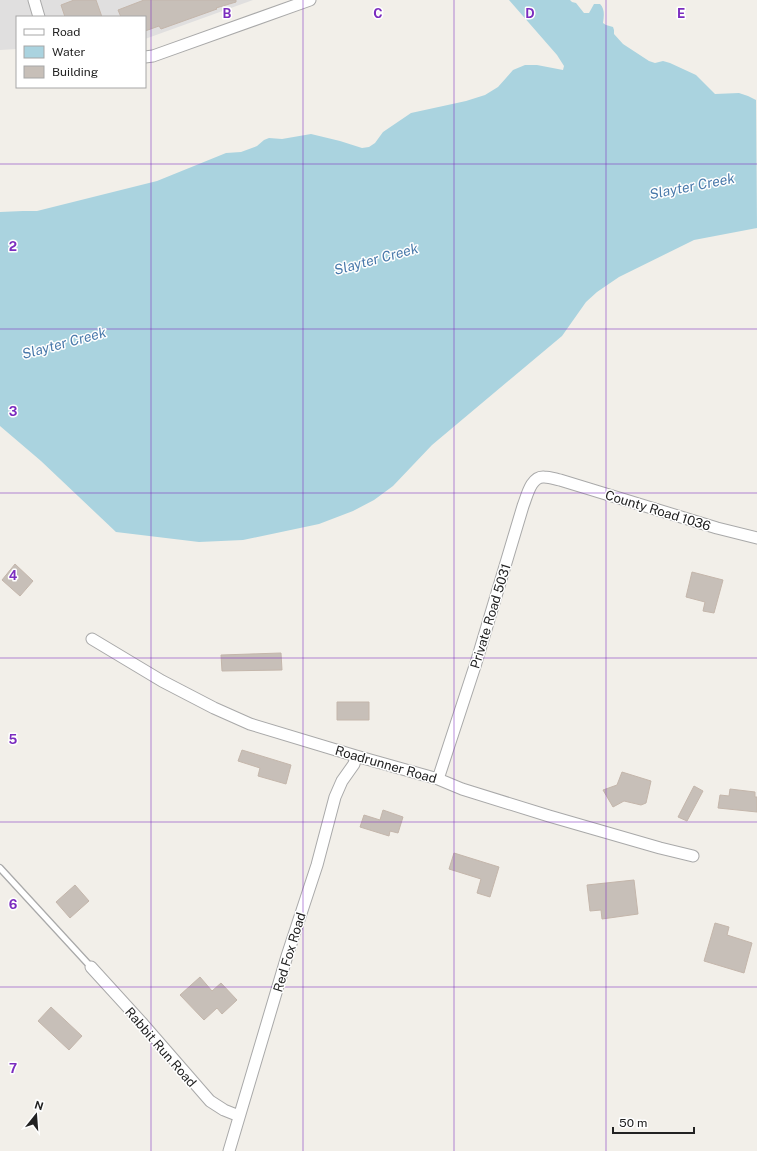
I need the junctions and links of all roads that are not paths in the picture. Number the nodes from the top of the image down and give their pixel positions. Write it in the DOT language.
graph roads {
  1 [pos="34,0"];
  2 [pos="310,0"];
  3 [pos="39,16"];
  4 [pos="146,57"];
  5 [pos="560,480"];
  6 [pos="757,538"];
  7 [pos="92,639"];
  8 [pos="356,756"];
  9 [pos="438,779"];
  10 [pos="693,856"];
  11 [pos="0,868"];
  12 [pos="90,968"];
  13 [pos="240,1116"];
  14 [pos="229,1151"];
  1 -- 3 [label="street"];
  2 -- 4 [label="street"];
  5 -- 6 [label="street, County Road 1036"];
  5 -- 9 [label="street, Private Road 5031"];
  7 -- 8 [label="street, Roadrunner Road"];
  8 -- 9 [label="street, Roadrunner Road"];
  8 -- 13 [label="street, Red Fox Road"];
  9 -- 10 [label="street, Roadrunner Road"];
  11 -- 12 [label="lane"];
  12 -- 13 [label="street, Rabbit Run Road"];
  13 -- 14 [label="street, Red Fox Road"];
}
